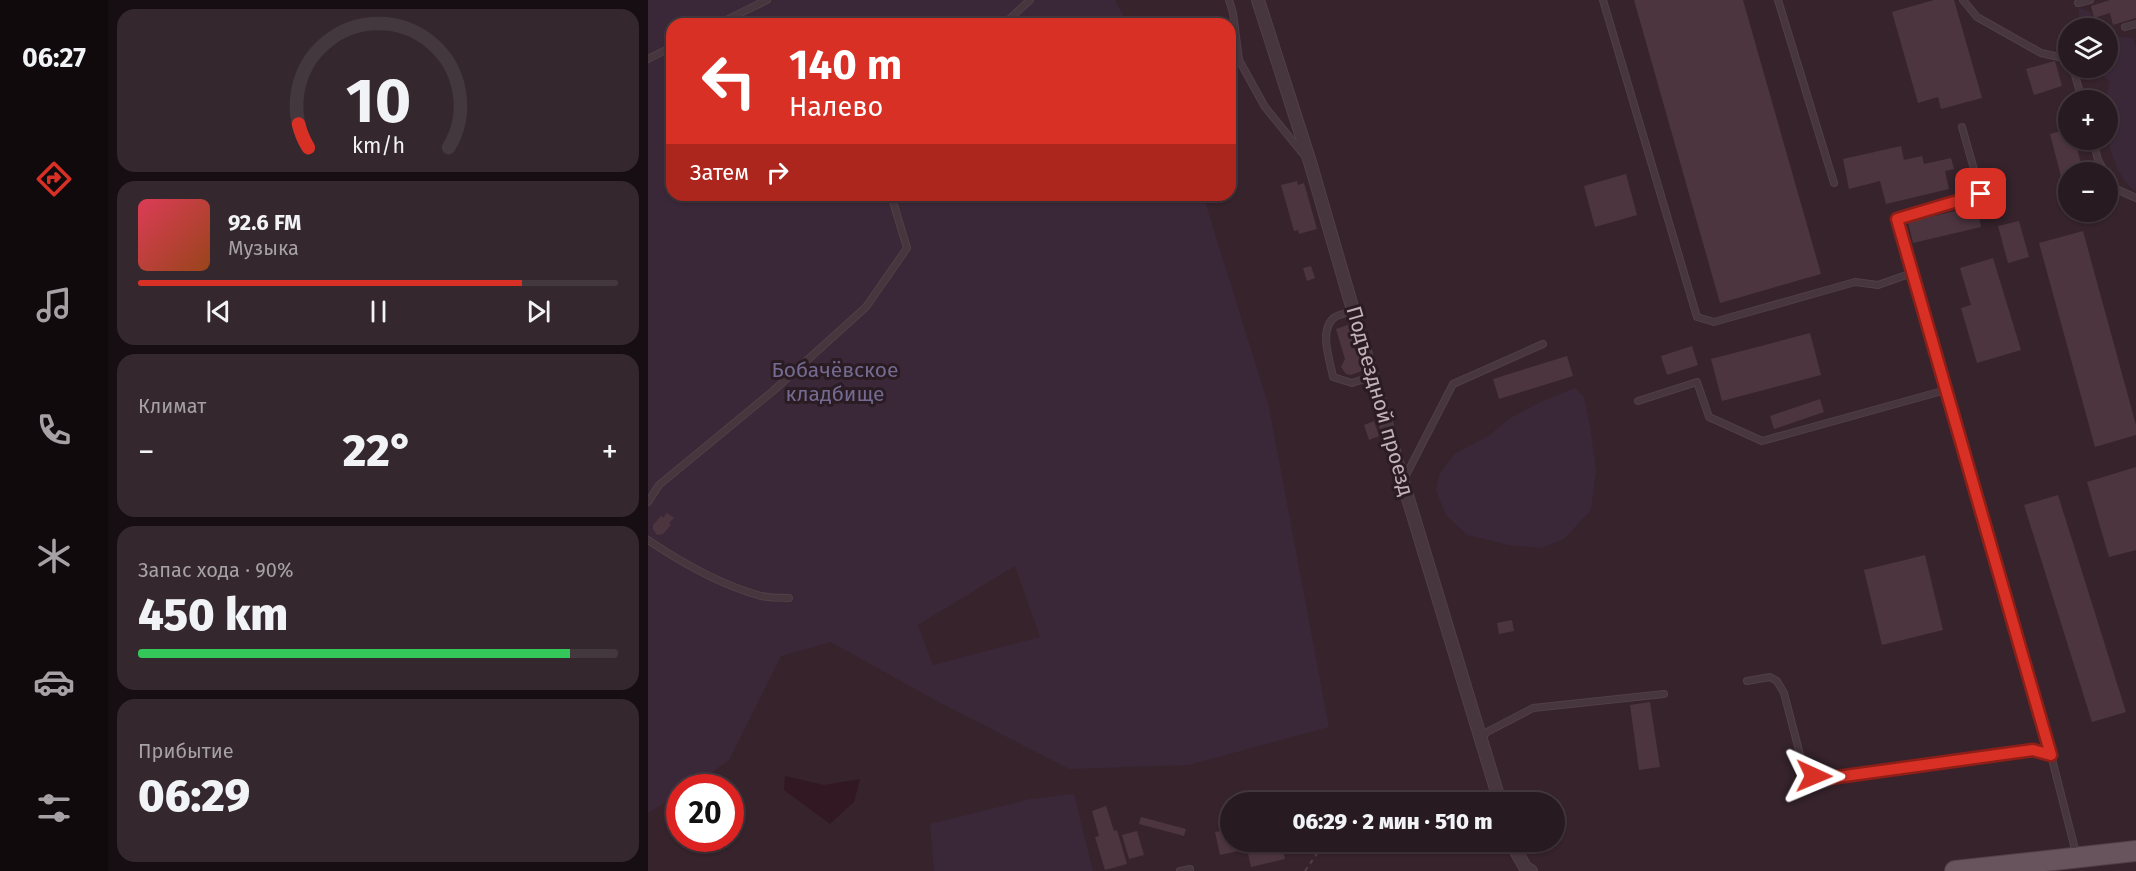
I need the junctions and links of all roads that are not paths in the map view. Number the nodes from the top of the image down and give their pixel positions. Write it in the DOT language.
graph roads {
  1 [pos="767,0"];
  2 [pos="1030,0"];
  3 [pos="1229,0"];
  4 [pos="1258,0"];
  5 [pos="1603,0"];
  6 [pos="1778,0"];
  7 [pos="1963,0"];
  8 [pos="2090,0"];
  9 [pos="2078,3"];
  10 [pos="730,18"];
  11 [pos="1010,18"];
  12 [pos="1234,18"];
  13 [pos="2136,24"];
  14 [pos="2125,27"];
  15 [pos="1236,36"];
  16 [pos="666,50"];
  17 [pos="2058,57"];
  18 [pos="648,59"];
  19 [pos="1962,127"];
  20 [pos="1310,162"];
  21 [pos="1834,183"];
  22 [pos="2118,190"];
  23 [pos="2136,198"];
  24 [pos="893,201"];
  25 [pos="1912,273"];
  26 [pos="1353,311"];
  27 [pos="1543,344"];
  28 [pos="1373,376"];
  29 [pos="1946,390"];
  30 [pos="1638,400"];
  31 [pos="1403,482"];
  32 [pos="648,502"];
  33 [pos="648,540"];
  34 [pos="789,598"];
  35 [pos="1747,681"];
  36 [pos="1664,694"];
  37 [pos="1482,738"];
  38 [pos="2051,755"];
  39 [pos="1497,792"];
  40 [pos="2136,851"];
  41 [pos="1517,852"];
  42 [pos="2077,857"];
  43 [pos="1190,869"];
  44 [pos="1180,871"];
  45 [pos="1531,871"];
  46 [pos="1955,871"];
  1 -- 10 [label="lane"];
  2 -- 11 [label="lane"];
  3 -- 12 [label="lane"];
  4 -- 20 [label="street, Подъездной проезд"];
  5 -- 25 [label="lane"];
  6 -- 21 [label="lane"];
  7 -- 17 [label="lane"];
  8 -- 9 [label="lane"];
  13 -- 14 [label="lane"];
  15 -- 20 [label="lane"];
  16 -- 18 [label="lane"];
  19 -- 25 [label="lane"];
  20 -- 26 [label="street, Подъездной проезд"];
  22 -- 23 [label="lane"];
  24 -- 32 [label="lane"];
  25 -- 29 [label="lane"];
  26 -- 28 [label="street, Подъездной проезд"];
  26 -- 28 [label="lane"];
  27 -- 31 [label="lane"];
  28 -- 31 [label="street, Подъездной проезд"];
  29 -- 30 [label="lane"];
  29 -- 38 [label="lane"];
  31 -- 37 [label="street, Подъездной проезд"];
  33 -- 34 [label="lane"];
  35 -- 38 [label="lane"];
  36 -- 37 [label="lane"];
  37 -- 39 [label="street, Подъездной проезд"];
  38 -- 42 [label="lane"];
  40 -- 42 [label="main road"];
  41 -- 45 [label="street"];
  42 -- 46 [label="main road"];
  43 -- 44 [label="lane"];
}
